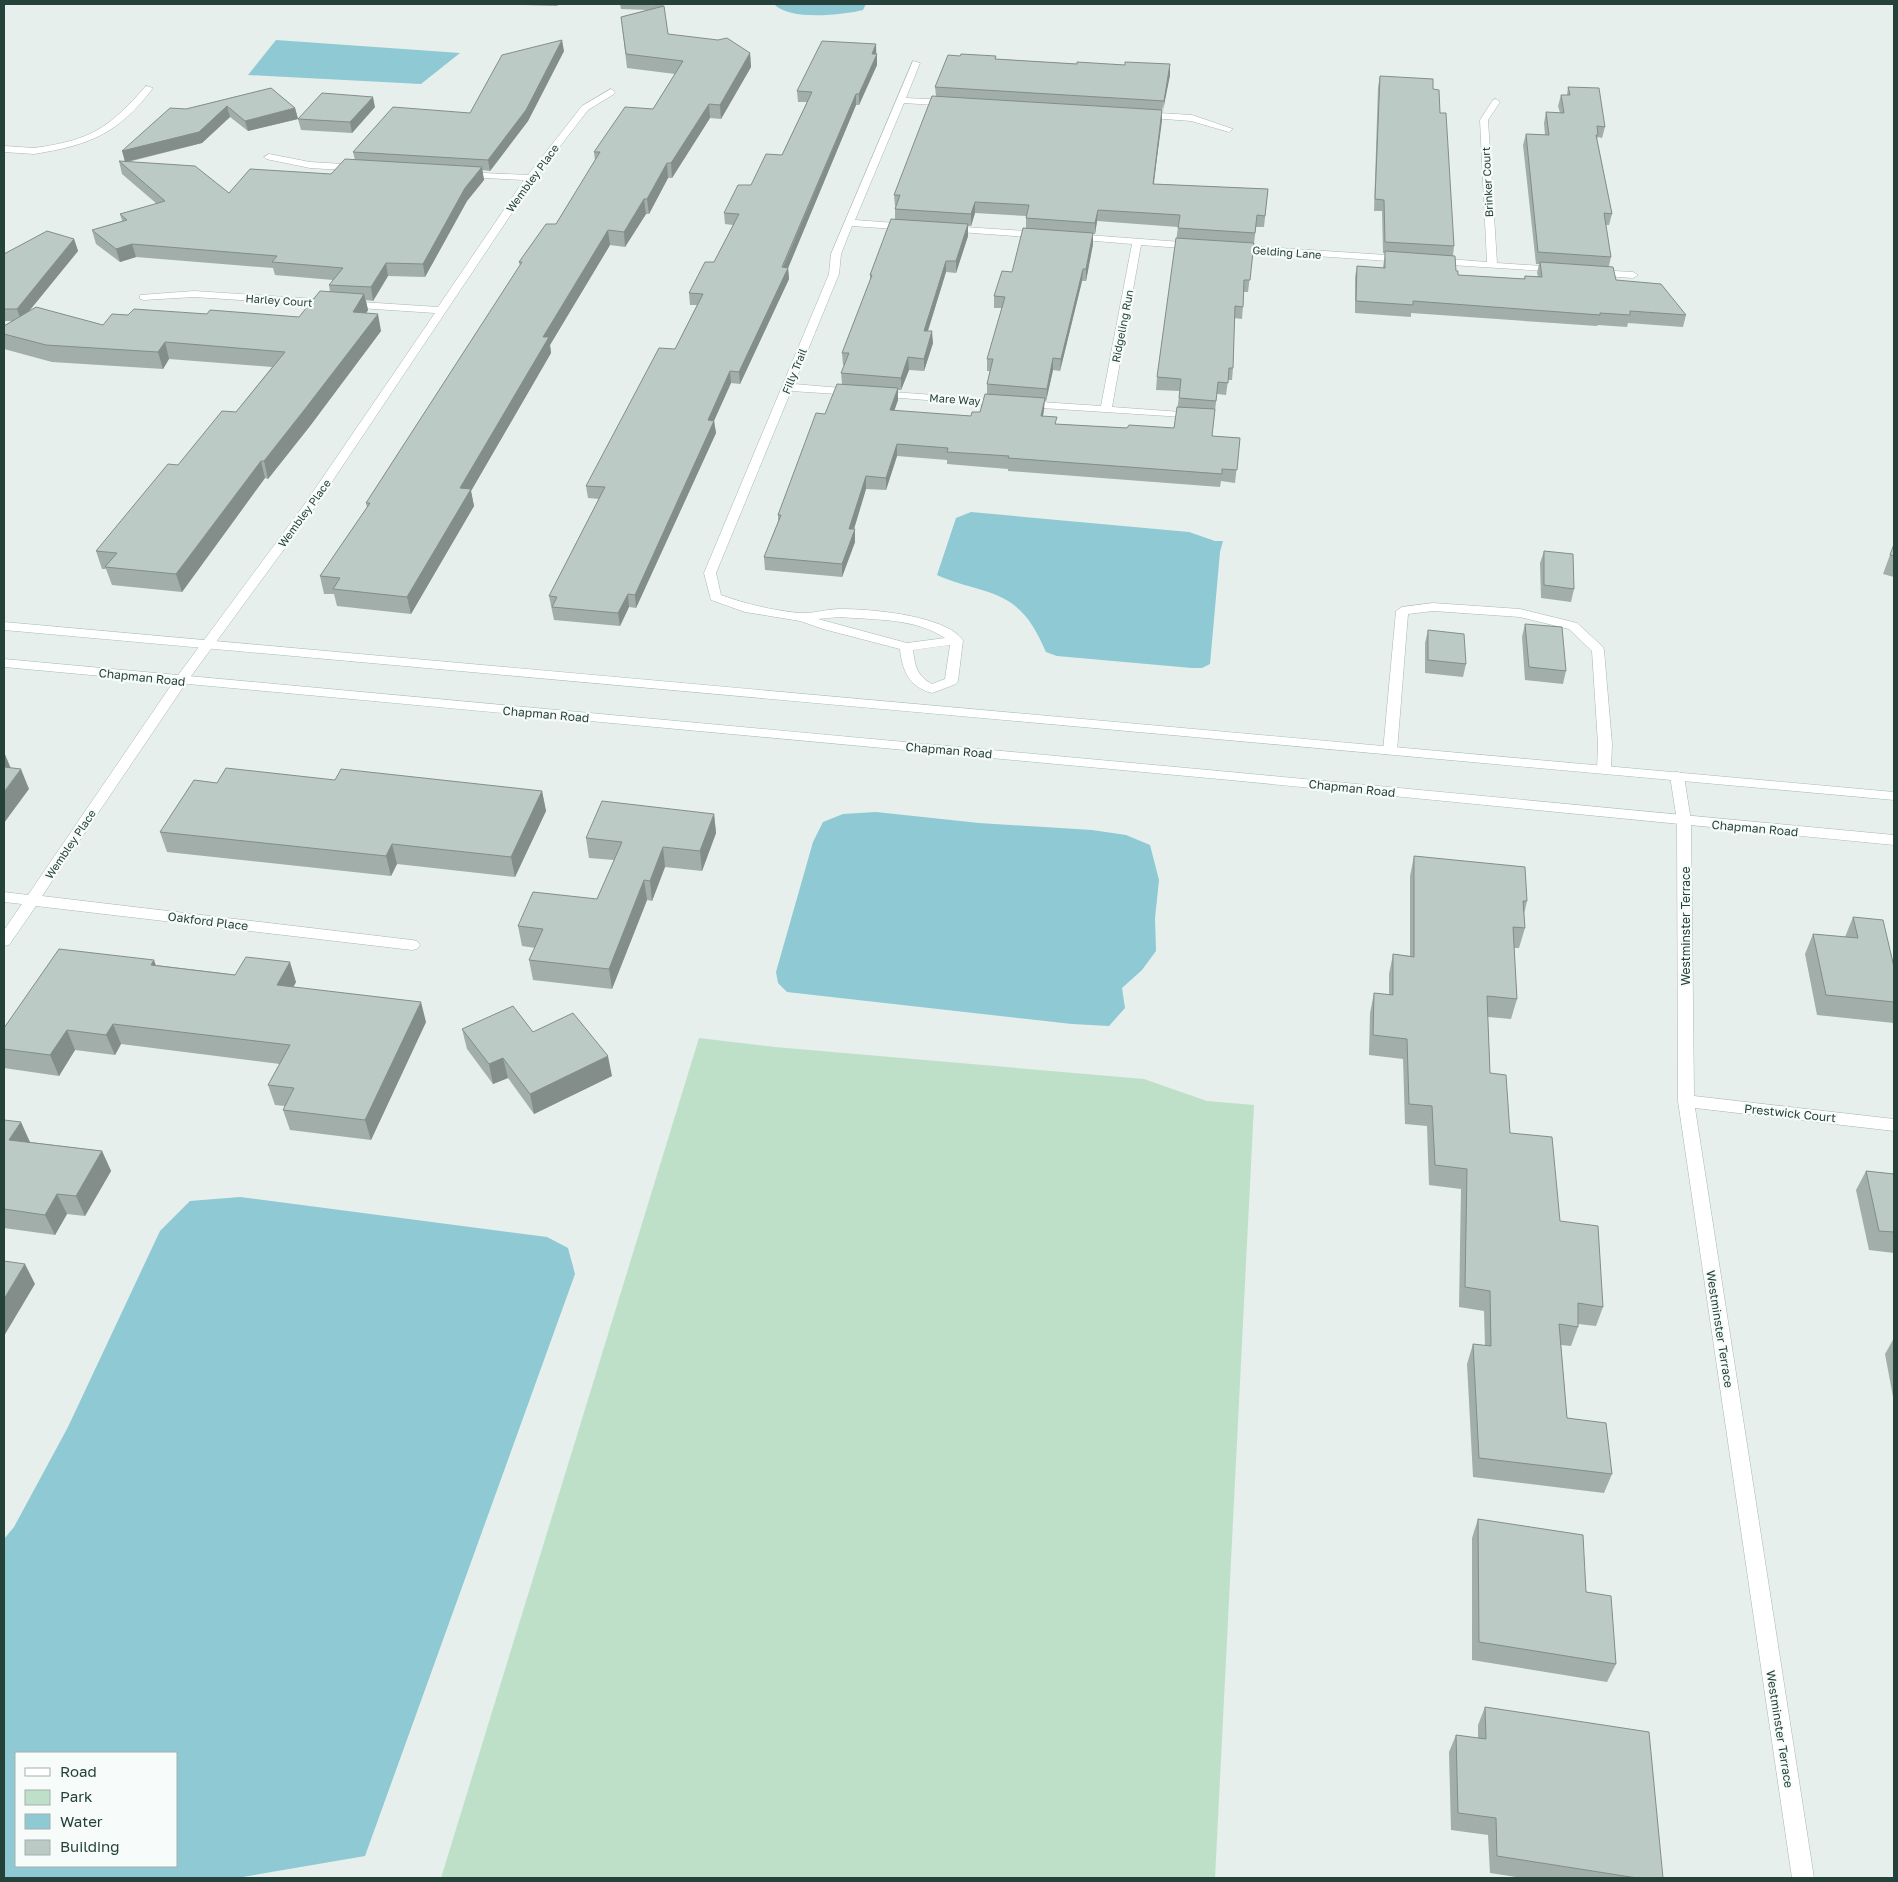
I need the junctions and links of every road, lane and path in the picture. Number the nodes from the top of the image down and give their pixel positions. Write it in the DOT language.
graph roads {
  1 [pos="916,62"];
  2 [pos="149,88"];
  3 [pos="611,92"];
  4 [pos="901,100"];
  5 [pos="1496,102"];
  6 [pos="959,104"];
  7 [pos="1134,115"];
  8 [pos="1230,129"];
  9 [pos="4,149"];
  10 [pos="268,157"];
  11 [pos="368,168"];
  12 [pos="454,173"];
  13 [pos="530,178"];
  14 [pos="850,223"];
  15 [pos="919,227"];
  16 [pos="939,228"];
  17 [pos="1048,236"];
  18 [pos="1068,237"];
  19 [pos="1137,242"];
  20 [pos="1206,246"];
  21 [pos="1226,248"];
  22 [pos="1492,265"];
  23 [pos="1567,271"];
  24 [pos="1586,272"];
  25 [pos="1633,276"];
  26 [pos="144,297"];
  27 [pos="443,310"];
  28 [pos="788,387"];
  29 [pos="1106,410"];
  30 [pos="1203,417"];
  31 [pos="801,617"];
  32 [pos="4,626"];
  33 [pos="957,640"];
  34 [pos="208,645"];
  35 [pos="906,647"];
  36 [pos="4,663"];
  37 [pos="181,681"];
  38 [pos="932,689"];
  39 [pos="928,710"];
  40 [pos="1390,751"];
  41 [pos="1604,770"];
  42 [pos="1677,776"];
  43 [pos="1894,796"];
  44 [pos="1684,821"];
  45 [pos="1894,840"];
  46 [pos="4,897"];
  47 [pos="32,900"];
  48 [pos="4,942"];
  49 [pos="412,945"];
  50 [pos="1686,1102"];
  51 [pos="1894,1125"];
  52 [pos="1803,1878"];
  1 -- 4 [label="street, Filly Trail"];
  2 -- 9 [label="street"];
  3 -- 13 [label="street, Wembley Place"];
  4 -- 6 [label="street"];
  4 -- 14 [label="street, Filly Trail"];
  5 -- 22 [label="street, Brinker Court"];
  7 -- 8 [label="street"];
  10 -- 11 [label="street"];
  12 -- 13 [label="street"];
  13 -- 27 [label="street, Wembley Place"];
  14 -- 15 [label="street"];
  14 -- 28 [label="street, Filly Trail"];
  16 -- 17 [label="street"];
  18 -- 19 [label="street"];
  19 -- 20 [label="street"];
  19 -- 29 [label="street, Ridgeling Run"];
  21 -- 22 [label="street, Gelding Lane"];
  22 -- 23 [label="street, Gelding Lane"];
  24 -- 25 [label="street"];
  26 -- 27 [label="street, Harley Court"];
  27 -- 34 [label="street, Wembley Place"];
  28 -- 29 [label="street, Mare Way"];
  28 -- 31 [label="street, Filly Trail"];
  29 -- 30 [label="street, Mare Way"];
  31 -- 33 [label="street"];
  31 -- 35 [label="street"];
  32 -- 34 [label="street"];
  33 -- 35 [label="street"];
  33 -- 38 [label="street"];
  34 -- 37 [label="street, Wembley Place"];
  34 -- 39 [label="street"];
  35 -- 38 [label="street"];
  36 -- 37 [label="street, Chapman Road"];
  37 -- 44 [label="street, Chapman Road"];
  37 -- 47 [label="street, Wembley Place"];
  38 -- 39 [label="street"];
  39 -- 40 [label="street"];
  40 -- 41 [label="street"];
  40 -- 41 [label="street"];
  41 -- 42 [label="street"];
  42 -- 43 [label="street"];
  42 -- 44 [label="street, Westminster Terrace"];
  44 -- 45 [label="street, Chapman Road"];
  44 -- 50 [label="street, Westminster Terrace"];
  46 -- 47 [label="street, Oakford Place"];
  47 -- 48 [label="street, Wembley Place"];
  47 -- 49 [label="street, Oakford Place"];
  50 -- 51 [label="street, Prestwick Court"];
  50 -- 52 [label="street, Westminster Terrace"];
}
